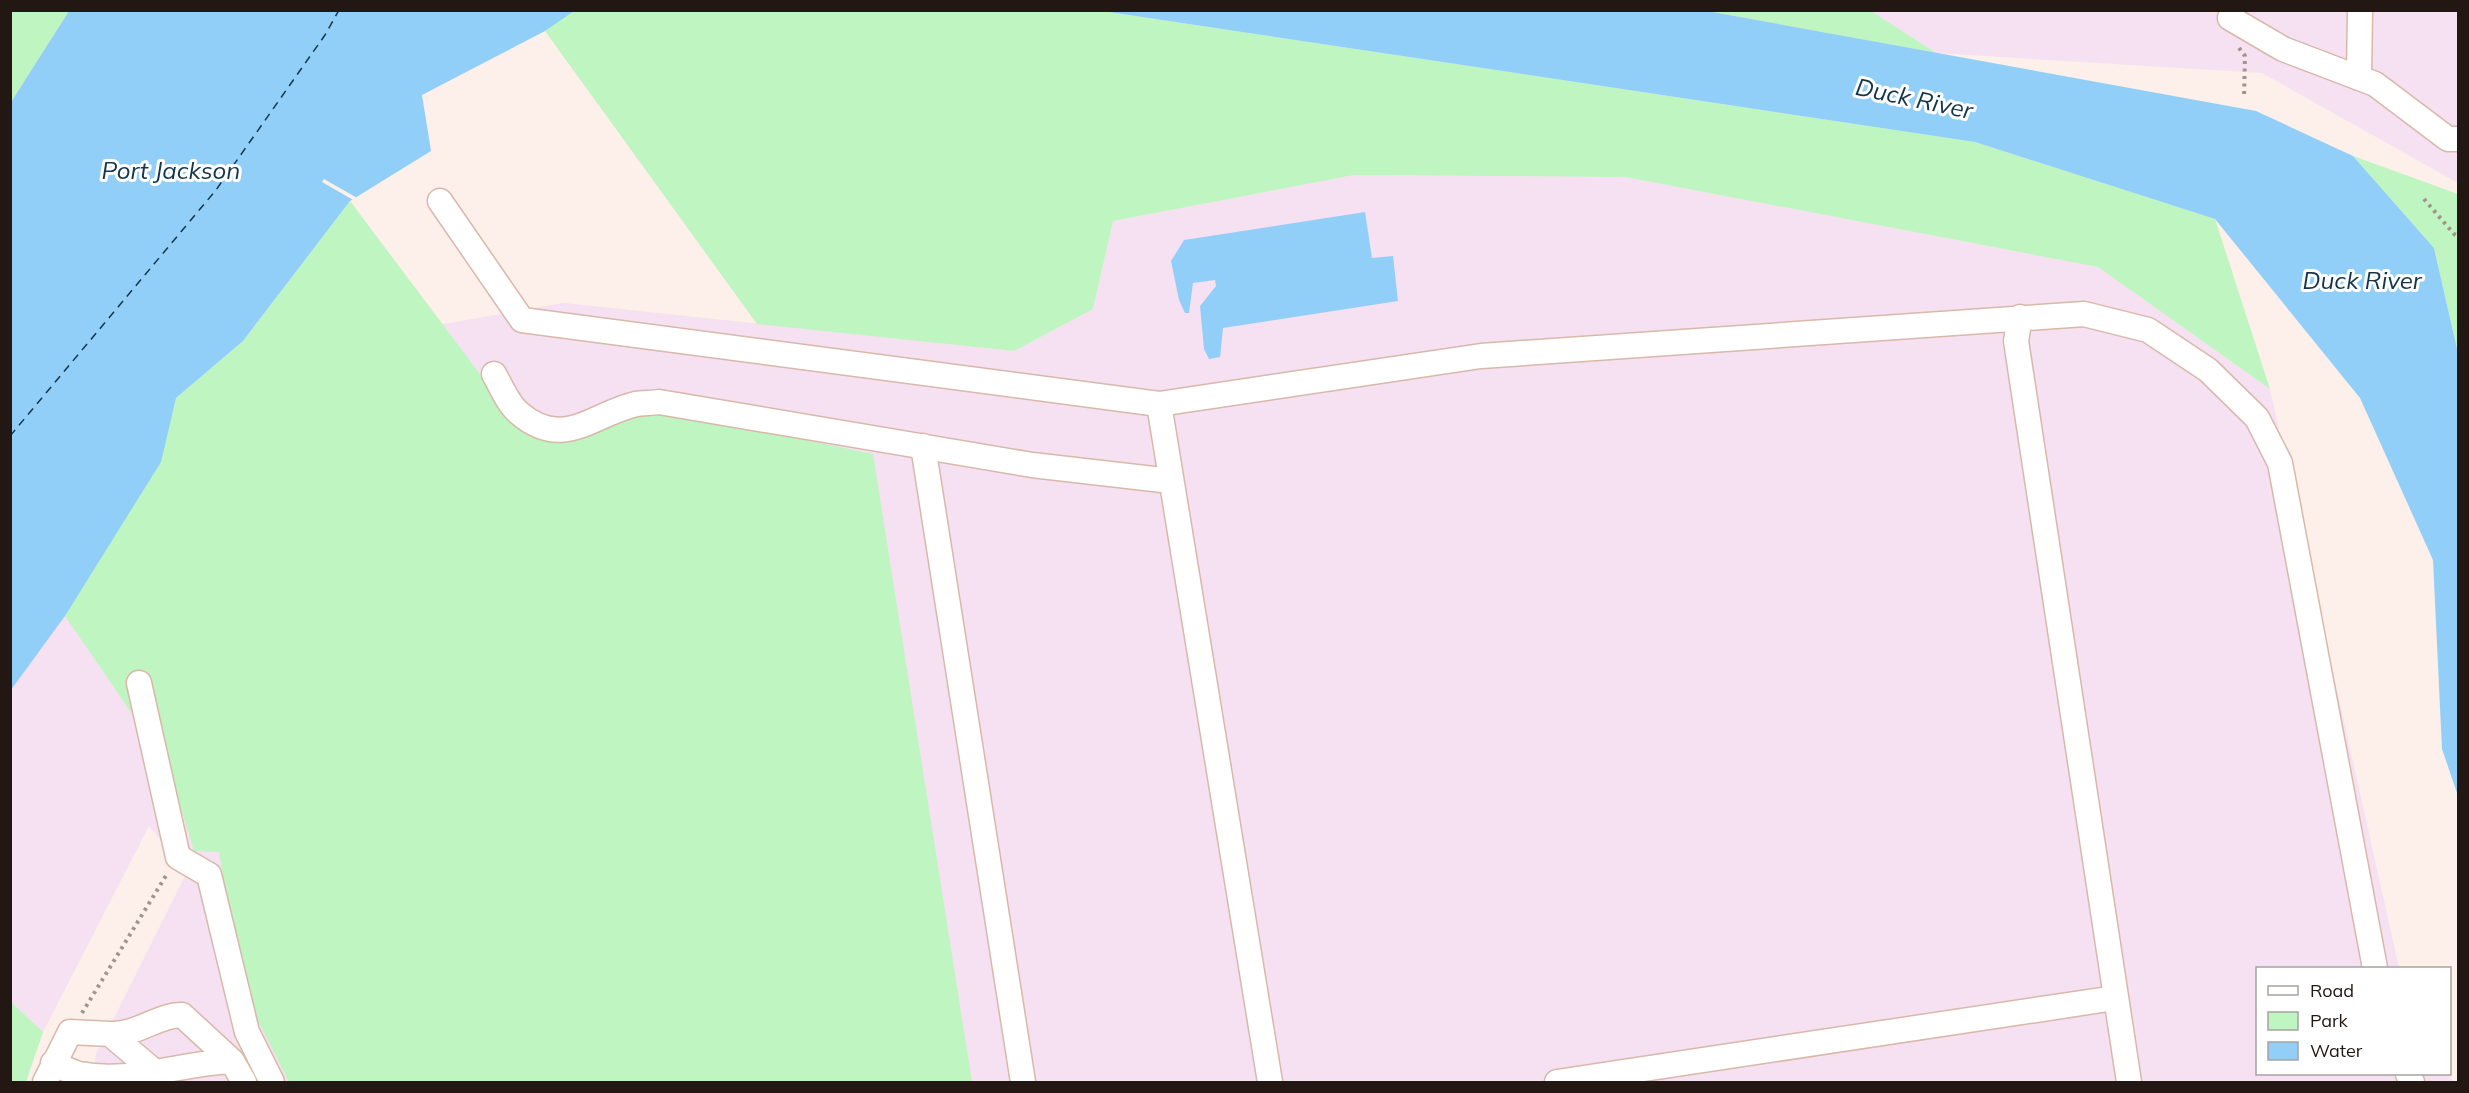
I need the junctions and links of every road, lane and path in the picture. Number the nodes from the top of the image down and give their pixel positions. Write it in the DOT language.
graph roads {
  1 [pos="2360,10"];
  2 [pos="2230,21"];
  3 [pos="2359,78"];
  4 [pos="2244,97"];
  5 [pos="2458,139"];
  6 [pos="2424,199"];
  7 [pos="440,201"];
  8 [pos="2458,236"];
  9 [pos="2020,317"];
  10 [pos="494,374"];
  11 [pos="1159,404"];
  12 [pos="923,446"];
  13 [pos="1171,481"];
  14 [pos="139,683"];
  15 [pos="178,857"];
  16 [pos="2375,967"];
  17 [pos="2115,998"];
  18 [pos="70,1032"];
  19 [pos="110,1034"];
  20 [pos="232,1061"];
  21 [pos="49,1073"];
  22 [pos="146,1077"];
  23 [pos="244,1083"];
  24 [pos="272,1083"];
  25 [pos="1023,1083"];
  26 [pos="1270,1083"];
  27 [pos="1557,1083"];
  28 [pos="2129,1083"];
  1 -- 3 [label="street"];
  2 -- 3 [label="street"];
  2 -- 4 [label="path"];
  3 -- 5 [label="street"];
  6 -- 8 [label="path"];
  7 -- 11 [label="street"];
  9 -- 11 [label="street"];
  9 -- 16 [label="street"];
  9 -- 17 [label="street"];
  10 -- 12 [label="street"];
  11 -- 13 [label="street"];
  12 -- 13 [label="street"];
  12 -- 25 [label="street"];
  13 -- 26 [label="street"];
  14 -- 15 [label="street"];
  15 -- 18 [label="path"];
  15 -- 24 [label="street"];
  17 -- 27 [label="street"];
  17 -- 28 [label="street"];
  18 -- 19 [label="street"];
  18 -- 21 [label="street"];
  19 -- 20 [label="street"];
  19 -- 22 [label="street"];
  20 -- 22 [label="street"];
  20 -- 23 [label="street"];
  21 -- 22 [label="street"];
}
